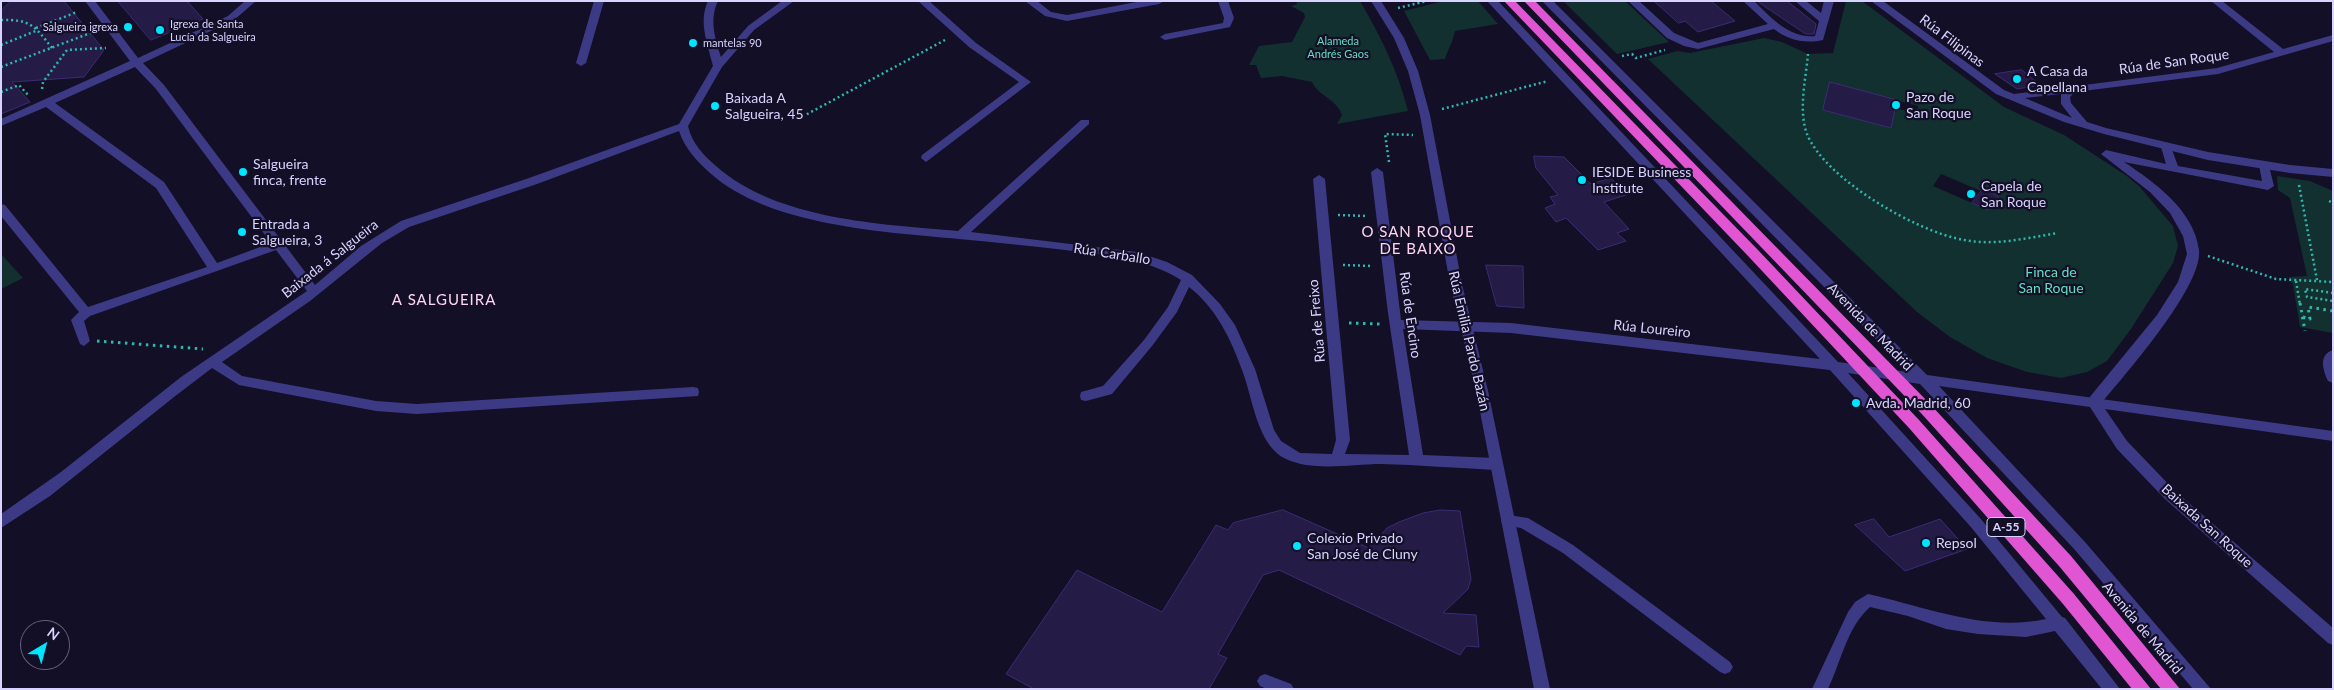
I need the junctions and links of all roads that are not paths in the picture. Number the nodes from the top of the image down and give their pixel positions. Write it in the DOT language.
graph roads {
  1 [pos="90,1"];
  2 [pos="251,1"];
  3 [pos="599,1"];
  4 [pos="713,1"];
  5 [pos="789,1"];
  6 [pos="923,1"];
  7 [pos="1030,1"];
  8 [pos="1159,1"];
  9 [pos="1224,1"];
  10 [pos="1376,1"];
  11 [pos="1492,1"];
  12 [pos="1509,1"];
  13 [pos="1529,1"];
  14 [pos="1547,1"];
  15 [pos="1633,1"];
  16 [pos="1748,1"];
  17 [pos="1800,1"];
  18 [pos="1829,1"];
  19 [pos="1876,1"];
  20 [pos="2216,1"];
  21 [pos="1824,20"];
  22 [pos="1776,25"];
  23 [pos="1165,37"];
  24 [pos="2333,38"];
  25 [pos="2282,53"];
  26 [pos="136,62"];
  27 [pos="581,63"];
  28 [pos="718,66"];
  29 [pos="2072,90"];
  30 [pos="2015,97"];
  31 [pos="47,102"];
  32 [pos="1085,122"];
  33 [pos="1,123"];
  34 [pos="2084,125"];
  35 [pos="683,126"];
  36 [pos="2166,147"];
  37 [pos="926,158"];
  38 [pos="2264,165"];
  39 [pos="2173,170"];
  40 [pos="1377,172"];
  41 [pos="2333,173"];
  42 [pos="1319,179"];
  43 [pos="1,208"];
  44 [pos="960,235"];
  45 [pos="278,244"];
  46 [pos="214,270"];
  47 [pos="1188,278"];
  48 [pos="314,292"];
  49 [pos="86,313"];
  50 [pos="1390,324"];
  51 [pos="1466,327"];
  52 [pos="84,341"];
  53 [pos="2333,355"];
  54 [pos="217,359"];
  55 [pos="1833,365"];
  56 [pos="1863,370"];
  57 [pos="1892,374"];
  58 [pos="2333,378"];
  59 [pos="1924,379"];
  60 [pos="693,392"];
  61 [pos="1086,396"];
  62 [pos="2094,402"];
  63 [pos="2333,436"];
  64 [pos="1337,460"];
  65 [pos="1417,461"];
  66 [pos="1495,464"];
  67 [pos="1508,521"];
  68 [pos="1,522"];
  69 [pos="2060,623"];
  70 [pos="2333,638"];
  71 [pos="1725,667"];
  72 [pos="1266,682"];
  73 [pos="1286,689"];
  74 [pos="1542,689"];
  75 [pos="1820,689"];
  76 [pos="2112,689"];
  77 [pos="2143,689"];
  78 [pos="2172,689"];
  79 [pos="2203,689"];
  1 -- 26 [label="street"];
  2 -- 26 [label="street"];
  3 -- 27 [label="street"];
  4 -- 28 [label="street"];
  5 -- 28 [label="street"];
  6 -- 37 [label="street"];
  7 -- 8 [label="street"];
  9 -- 23 [label="street"];
  10 -- 51 [label="street, Rúa Emilia Pardo Bazán"];
  11 -- 55 [label="street"];
  12 -- 56 [label="highway, A-55"];
  13 -- 57 [label="highway, Avenida de Madrid / A-55"];
  14 -- 59 [label="street, Avenida de Madrid"];
  15 -- 22 [label="street"];
  16 -- 22 [label="street"];
  17 -- 21 [label="street"];
  18 -- 21 [label="street"];
  19 -- 30 [label="street, Rúa Filipinas"];
  20 -- 25 [label="street"];
  21 -- 22 [label="street"];
  24 -- 25 [label="street, Rúa de San Roque"];
  25 -- 29 [label="street, Rúa de San Roque"];
  26 -- 31 [label="street"];
  26 -- 45 [label="street"];
  28 -- 35 [label="street"];
  29 -- 30 [label="street, Rúa de San Roque"];
  29 -- 34 [label="street"];
  30 -- 34 [label="street, Rúa Filipinas"];
  31 -- 33 [label="street"];
  31 -- 46 [label="street"];
  32 -- 44 [label="street"];
  34 -- 36 [label="street, Rúa Filipinas"];
  35 -- 44 [label="street, Rúa Carballo"];
  35 -- 48 [label="street, Baixada á Salgueira"];
  36 -- 38 [label="street, Rúa Filipinas"];
  36 -- 39 [label="street"];
  38 -- 39 [label="street"];
  38 -- 41 [label="street, Rúa Filipinas"];
  39 -- 62 [label="street"];
  40 -- 50 [label="street, Rúa de Encino"];
  42 -- 64 [label="street, Rúa de Freixo"];
  43 -- 49 [label="street"];
  44 -- 47 [label="street, Rúa Carballo"];
  45 -- 46 [label="street"];
  45 -- 48 [label="street"];
  46 -- 49 [label="street"];
  47 -- 61 [label="street"];
  47 -- 64 [label="street, Rúa Carballo"];
  48 -- 54 [label="street, Baixada á Salgueira"];
  49 -- 52 [label="street"];
  50 -- 51 [label="street, Rúa Loureiro"];
  50 -- 65 [label="street, Rúa de Encino"];
  51 -- 55 [label="street, Rúa Loureiro"];
  51 -- 66 [label="street, Rúa Emilia Pardo Bazán"];
  53 -- 58 [label="street"];
  54 -- 60 [label="street"];
  54 -- 68 [label="street, Baixada á Salgueira"];
  55 -- 56 [label="street, Rúa Loureiro"];
  55 -- 69 [label="street"];
  56 -- 57 [label="street, Rúa Loureiro"];
  56 -- 77 [label="highway, A-55"];
  57 -- 59 [label="street, Rúa Loureiro"];
  57 -- 78 [label="highway, Avenida de Madrid / A-55"];
  59 -- 62 [label="street, Rúa Loureiro"];
  59 -- 79 [label="street, Avenida de Madrid"];
  62 -- 63 [label="street, Rúa Loureiro"];
  62 -- 70 [label="street, Baixada San Roque"];
  64 -- 65 [label="street, Rúa Carballo"];
  65 -- 66 [label="street, Rúa Carballo"];
  66 -- 67 [label="street, Rúa Emilia Pardo Bazán"];
  67 -- 71 [label="street"];
  67 -- 74 [label="street, Rúa Emilia Pardo Bazán"];
  69 -- 75 [label="street"];
  69 -- 76 [label="street"];
  72 -- 73 [label="street"];
}
